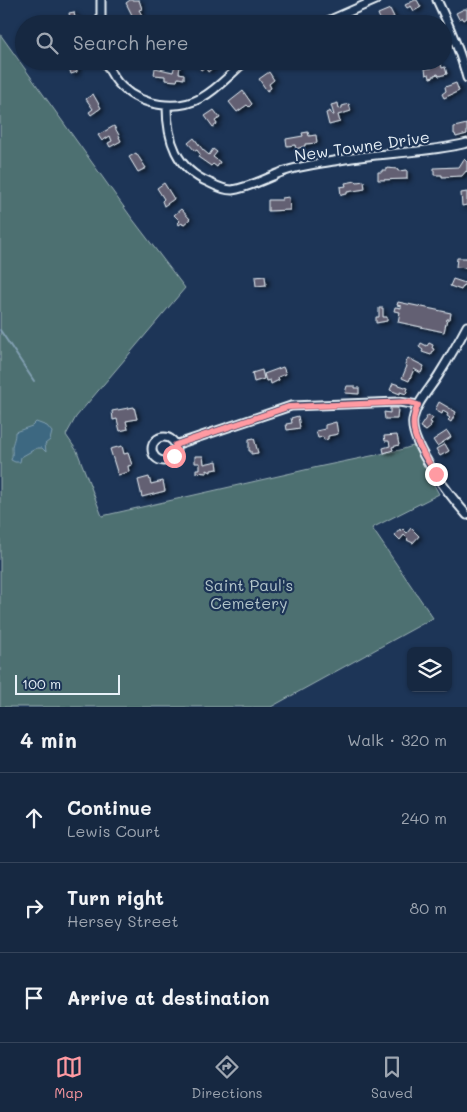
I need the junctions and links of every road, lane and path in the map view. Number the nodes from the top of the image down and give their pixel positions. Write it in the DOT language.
graph roads {
  1 [pos="101,0"];
  2 [pos="376,0"];
  3 [pos="437,0"];
  4 [pos="101,15"];
  5 [pos="342,15"];
  6 [pos="444,15"];
  7 [pos="452,34"];
  8 [pos="110,70"];
  9 [pos="235,70"];
  10 [pos="467,78"];
  11 [pos="167,106"];
  12 [pos="467,143"];
  13 [pos="467,326"];
  14 [pos="418,405"];
  15 [pos="175,445"];
  16 [pos="467,515"];
  1 -- 4 [label="street"];
  2 -- 5 [label="street"];
  3 -- 6 [label="street"];
  7 -- 10 [label="street"];
  8 -- 11 [label="street"];
  9 -- 11 [label="street"];
  11 -- 12 [label="street, New Towne Drive"];
  13 -- 14 [label="street"];
  14 -- 15 [label="street"];
  14 -- 16 [label="street"];
}
